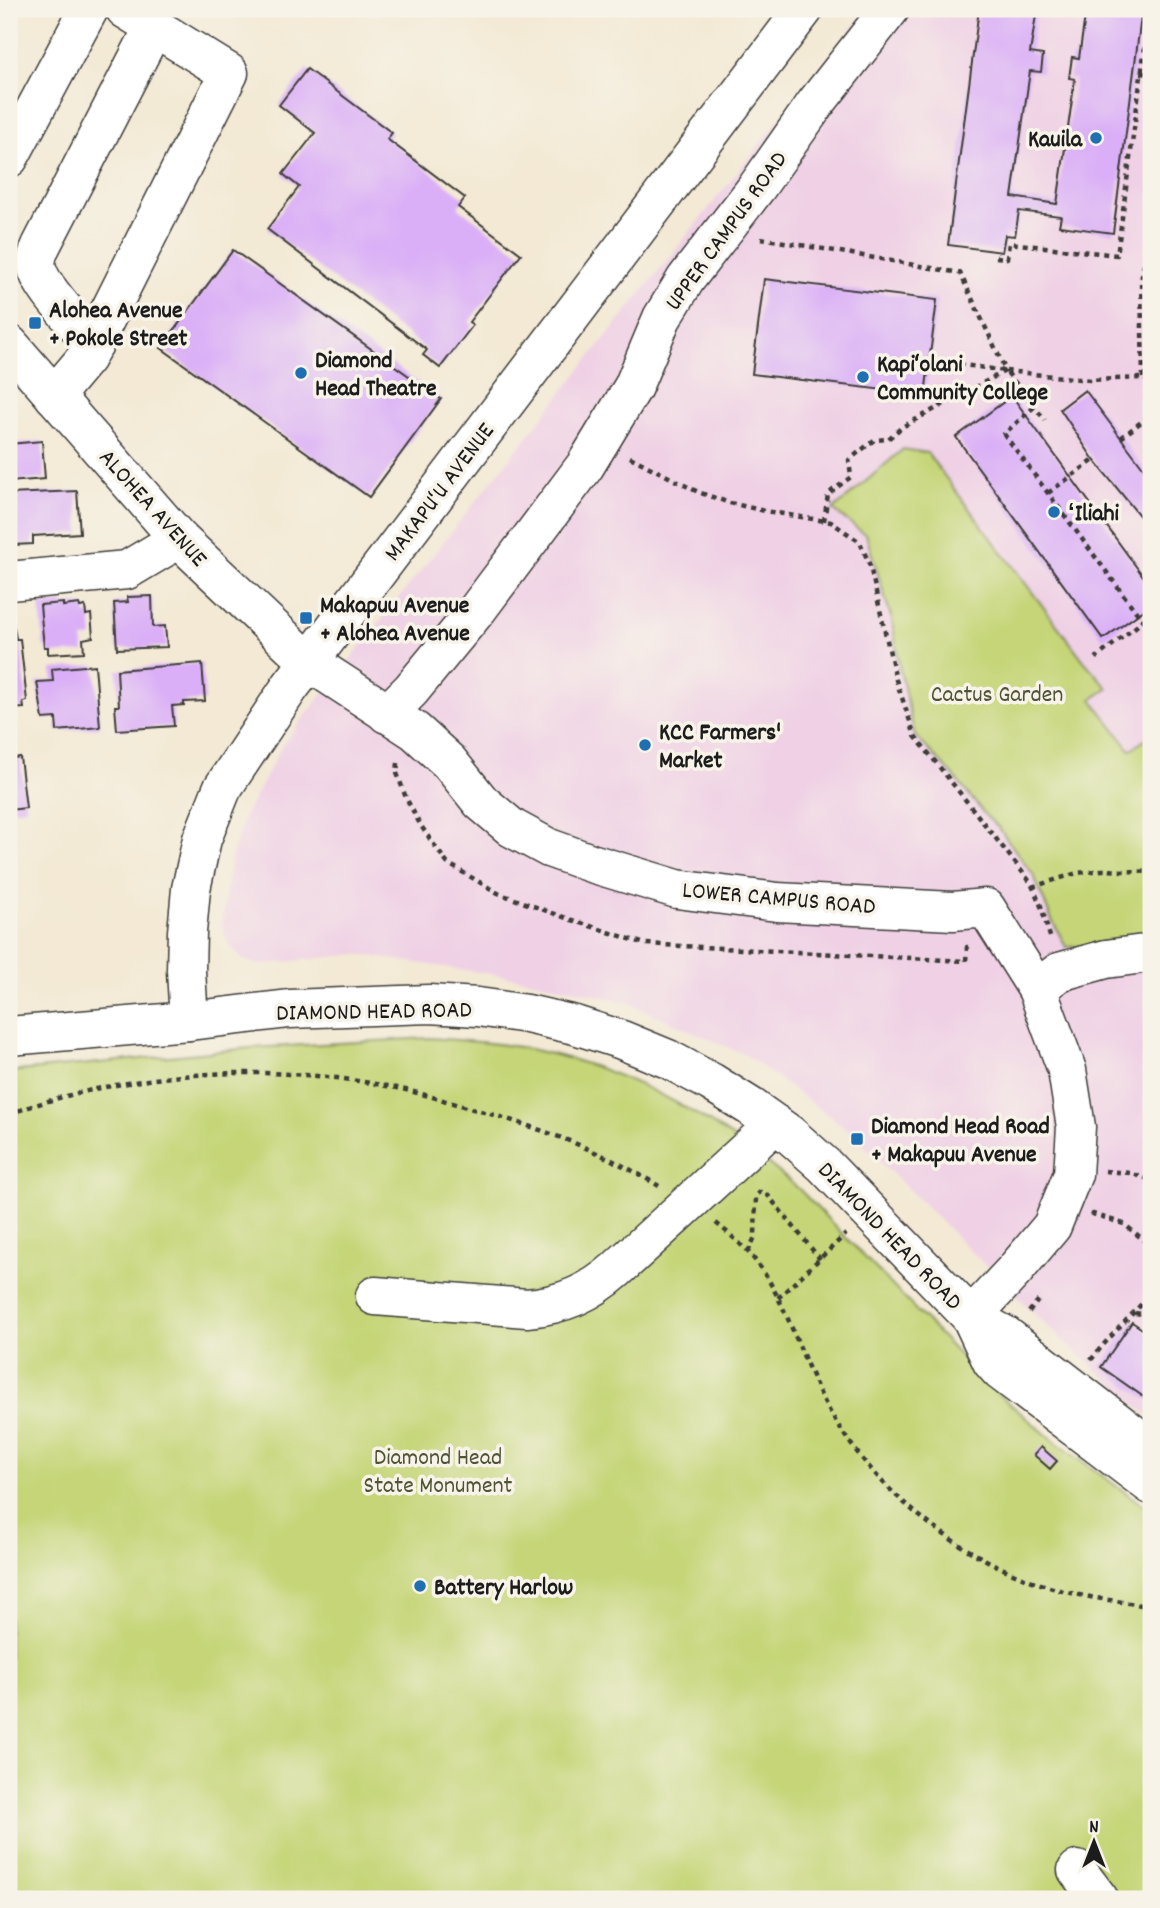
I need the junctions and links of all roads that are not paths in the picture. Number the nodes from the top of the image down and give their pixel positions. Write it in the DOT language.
graph roads {
  1 [pos="89,9"];
  2 [pos="804,9"];
  3 [pos="890,9"];
  4 [pos="139,18"];
  5 [pos="9,158"];
  6 [pos="9,344"];
  7 [pos="94,344"];
  8 [pos="54,396"];
  9 [pos="179,539"];
  10 [pos="9,581"];
  11 [pos="309,662"];
  12 [pos="387,714"];
  13 [pos="1151,953"];
  14 [pos="1037,989"];
  15 [pos="189,1021"];
  16 [pos="9,1036"];
  17 [pos="775,1124"];
  18 [pos="375,1296"];
  19 [pos="971,1317"];
  20 [pos="1151,1448"];
  21 [pos="1151,1485"];
  1 -- 5 [label="street"];
  2 -- 11 [label="street, MAKAPU‘U AVENUE"];
  3 -- 12 [label="street, UPPER CAMPUS ROAD"];
  4 -- 7 [label="street"];
  4 -- 7 [label="street"];
  6 -- 8 [label="street, ALOHEA AVENUE"];
  7 -- 8 [label="street"];
  8 -- 9 [label="street, ALOHEA AVENUE"];
  9 -- 10 [label="street"];
  9 -- 11 [label="street, ALOHEA AVENUE"];
  11 -- 12 [label="street, ALOHEA AVENUE"];
  11 -- 15 [label="street, MAKAPU‘U AVENUE"];
  12 -- 14 [label="street, LOWER CAMPUS ROAD"];
  13 -- 14 [label="street"];
  14 -- 19 [label="street, LOWER CAMPUS ROAD"];
  15 -- 16 [label="street, DIAMOND HEAD ROAD"];
  15 -- 17 [label="street, DIAMOND HEAD ROAD"];
  17 -- 18 [label="street"];
  17 -- 19 [label="street, DIAMOND HEAD ROAD"];
  19 -- 20 [label="street, DIAMOND HEAD ROAD"];
  19 -- 21 [label="street, DIAMOND HEAD ROAD"];
}
